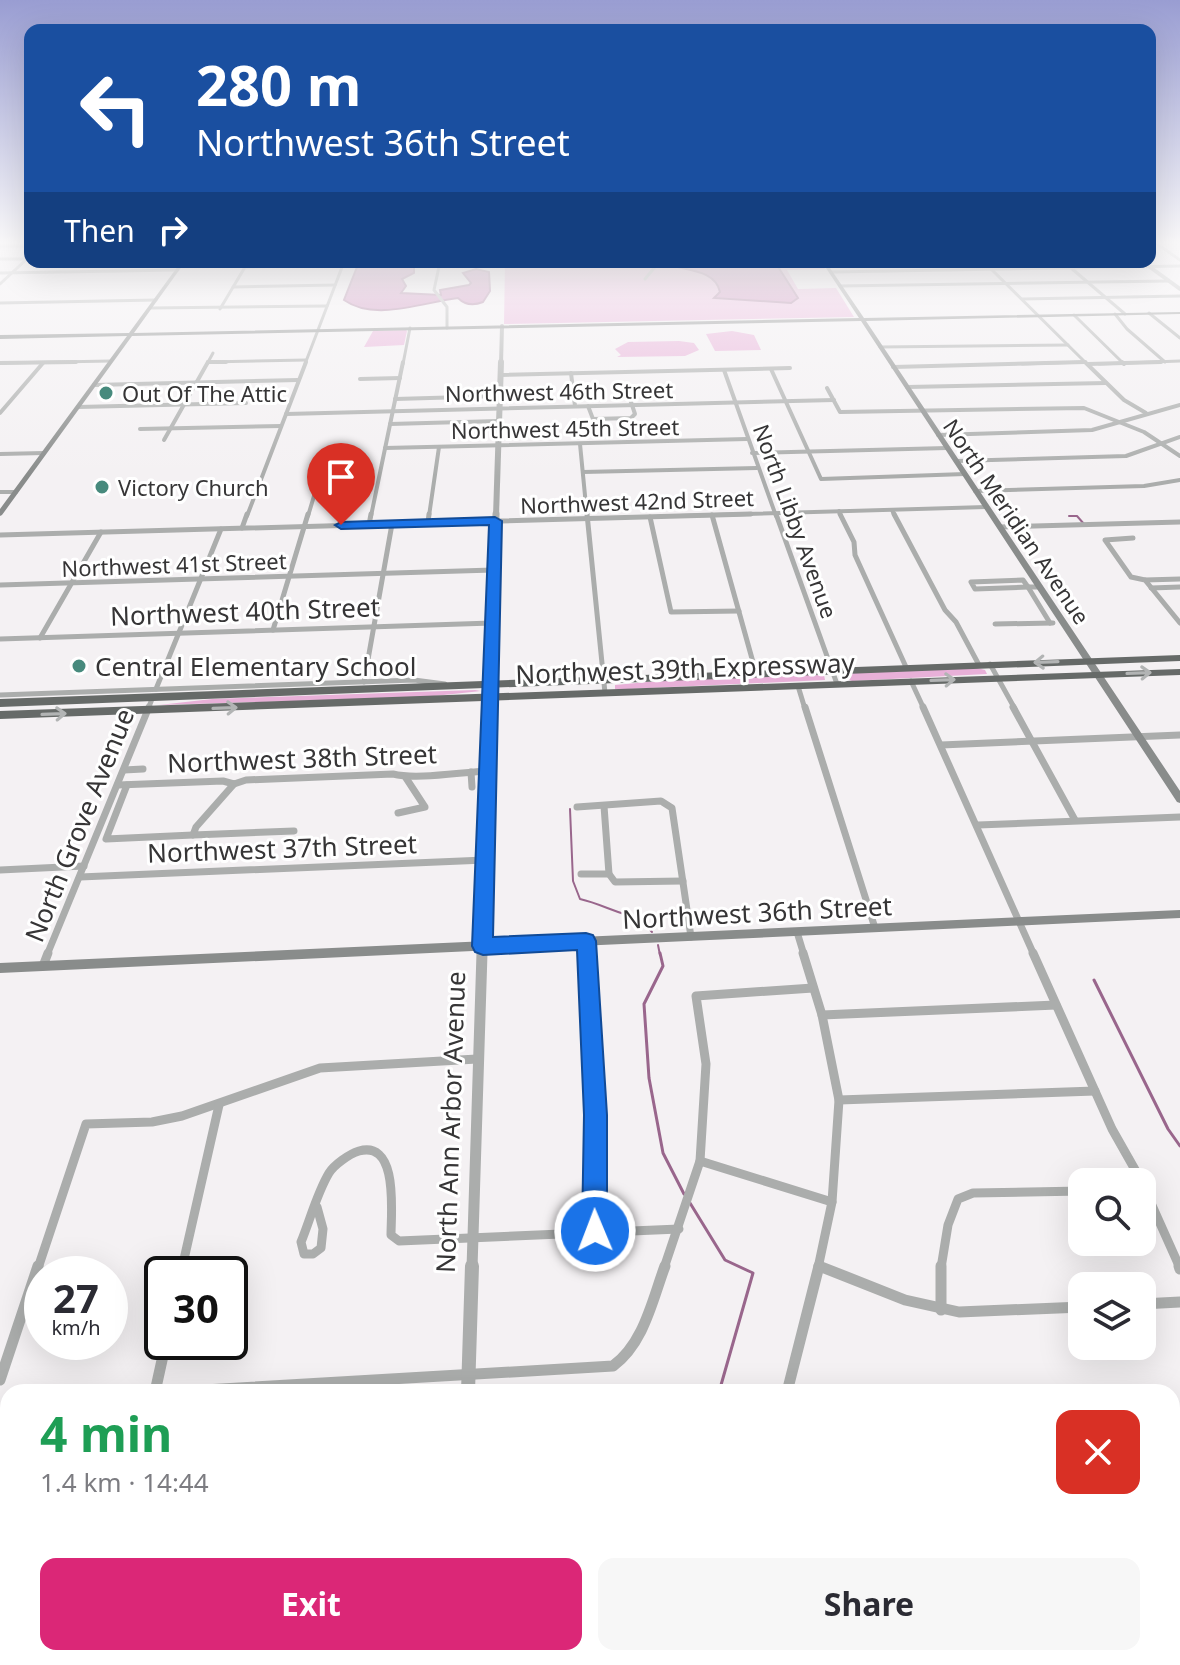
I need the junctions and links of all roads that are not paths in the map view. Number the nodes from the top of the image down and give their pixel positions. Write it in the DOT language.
graph roads {
  1 [pos="141,321"];
  2 [pos="321,321"];
  3 [pos="448,321"];
  4 [pos="774,321"];
  5 [pos="862,321"];
  6 [pos="1044,321"];
  7 [pos="1081,321"];
  8 [pos="1120,321"];
  9 [pos="1159,321"];
  10 [pos="502,326"];
  11 [pos="410,328"];
  12 [pos="447,328"];
  13 [pos="317,330"];
  14 [pos="131,334"];
  15 [pos="0,337"];
  16 [pos="1180,338"];
  17 [pos="1068,345"];
  18 [pos="880,347"];
  19 [pos="213,353"];
  20 [pos="306,360"];
  21 [pos="111,361"];
  22 [pos="692,361"];
  23 [pos="1180,361"];
  24 [pos="43,362"];
  25 [pos="208,362"];
  26 [pos="1165,362"];
  27 [pos="0,363"];
  28 [pos="1086,363"];
  29 [pos="1124,364"];
  30 [pos="893,367"];
  31 [pos="790,368"];
  32 [pos="771,369"];
  33 [pos="695,370"];
  34 [pos="724,370"];
  35 [pos="571,373"];
  36 [pos="500,375"];
  37 [pos="400,378"];
  38 [pos="360,379"];
  39 [pos="298,380"];
  40 [pos="197,383"];
  41 [pos="1106,383"];
  42 [pos="94,385"];
  43 [pos="907,387"];
  44 [pos="827,388"];
  45 [pos="680,392"];
  46 [pos="628,393"];
  47 [pos="499,396"];
  48 [pos="395,399"];
  49 [pos="834,400"];
  50 [pos="786,401"];
  51 [pos="246,403"];
  52 [pos="734,403"];
  53 [pos="682,404"];
  54 [pos="184,405"];
  55 [pos="632,405"];
  56 [pos="1180,405"];
  57 [pos="575,406"];
  58 [pos="588,406"];
  59 [pos="78,407"];
  60 [pos="499,408"];
  61 [pos="922,410"];
  62 [pos="393,411"];
  63 [pos="0,413"];
  64 [pos="1146,413"];
  65 [pos="286,414"];
  66 [pos="499,421"];
  67 [pos="1122,422"];
  68 [pos="390,424"];
  69 [pos="281,426"];
  70 [pos="171,428"];
  71 [pos="140,429"];
  72 [pos="938,435"];
  73 [pos="1180,437"];
  74 [pos="747,439"];
  75 [pos="164,440"];
  76 [pos="580,444"];
  77 [pos="1164,444"];
  78 [pos="498,446"];
  79 [pos="439,447"];
  80 [pos="385,448"];
  81 [pos="947,448"];
  82 [pos="808,451"];
  83 [pos="44,453"];
  84 [pos="752,453"];
  85 [pos="0,454"];
  86 [pos="1180,456"];
  87 [pos="956,461"];
  88 [pos="757,468"];
  89 [pos="583,472"];
  90 [pos="965,474"];
  91 [pos="320,476"];
  92 [pos="1180,480"];
  93 [pos="975,491"];
  94 [pos="0,492"];
  95 [pos="16,492"];
  96 [pos="986,507"];
  97 [pos="892,510"];
  98 [pos="839,511"];
  99 [pos="773,513"];
  100 [pos="0,514"];
  101 [pos="712,515"];
  102 [pos="650,517"];
  103 [pos="588,518"];
  104 [pos="495,521"];
  105 [pos="1180,522"];
  106 [pos="428,523"];
  107 [pos="392,524"];
  108 [pos="369,525"];
  109 [pos="305,526"];
  110 [pos="1124,526"];
  111 [pos="1000,527"];
  112 [pos="242,528"];
  113 [pos="221,529"];
  114 [pos="101,532"];
  115 [pos="0,535"];
  116 [pos="493,570"];
  117 [pos="384,573"];
  118 [pos="287,577"];
  119 [pos="201,579"];
  120 [pos="1180,579"];
  121 [pos="1145,580"];
  122 [pos="71,583"];
  123 [pos="0,585"];
  124 [pos="1040,587"];
  125 [pos="1180,587"];
  126 [pos="1028,588"];
  127 [pos="1151,588"];
  128 [pos="739,611"];
  129 [pos="1063,622"];
  130 [pos="492,623"];
  131 [pos="1050,623"];
  132 [pos="1180,623"];
  133 [pos="995,624"];
  134 [pos="374,627"];
  135 [pos="273,630"];
  136 [pos="179,633"];
  137 [pos="40,638"];
  138 [pos="0,639"];
  139 [pos="1180,658"];
  140 [pos="1089,661"];
  141 [pos="984,665"];
  142 [pos="906,667"];
  143 [pos="832,670"];
  144 [pos="1180,672"];
  145 [pos="756,673"];
  146 [pos="1098,675"];
  147 [pos="997,678"];
  148 [pos="911,681"];
  149 [pos="364,682"];
  150 [pos="837,684"];
  151 [pos="798,686"];
  152 [pos="605,687"];
  153 [pos="462,688"];
  154 [pos="490,692"];
  155 [pos="154,694"];
  156 [pos="0,705"];
  157 [pos="147,711"];
  158 [pos="1180,735"];
  159 [pos="1139,737"];
  160 [pos="1032,741"];
  161 [pos="941,745"];
  162 [pos="143,769"];
  163 [pos="124,770"];
  164 [pos="488,771"];
  165 [pos="471,772"];
  166 [pos="406,778"];
  167 [pos="234,784"];
  168 [pos="118,785"];
  169 [pos="127,785"];
  170 [pos="472,787"];
  171 [pos="1180,799"];
  172 [pos="604,806"];
  173 [pos="577,807"];
  174 [pos="398,813"];
  175 [pos="1180,817"];
  176 [pos="1075,820"];
  177 [pos="978,825"];
  178 [pos="294,831"];
  179 [pos="193,835"];
  180 [pos="95,839"];
  181 [pos="106,839"];
  182 [pos="485,860"];
  183 [pos="84,866"];
  184 [pos="0,870"];
  185 [pos="581,874"];
  186 [pos="609,874"];
  187 [pos="80,877"];
  188 [pos="683,881"];
  189 [pos="1180,914"];
  190 [pos="1019,922"];
  191 [pos="875,928"];
  192 [pos="797,932"];
  193 [pos="691,937"];
  194 [pos="586,941"];
  195 [pos="483,946"];
  196 [pos="43,966"];
  197 [pos="0,968"];
  198 [pos="813,988"];
  199 [pos="1056,1005"];
  200 [pos="822,1015"];
  201 [pos="477,1059"];
  202 [pos="1095,1091"];
  203 [pos="839,1100"];
  204 [pos="219,1105"];
  205 [pos="700,1161"];
  206 [pos="1133,1168"];
  207 [pos="1068,1191"];
  208 [pos="832,1202"];
  209 [pos="317,1207"];
  210 [pos="1156,1217"];
  211 [pos="679,1229"];
  212 [pos="595,1231"];
  213 [pos="473,1237"];
  214 [pos="185,1256"];
  215 [pos="819,1266"];
  216 [pos="1180,1269"];
  217 [pos="1180,1302"];
  218 [pos="1156,1303"];
  219 [pos="1068,1308"];
  220 [pos="941,1310"];
  221 [pos="162,1360"];
  222 [pos="468,1374"];
  223 [pos="0,1380"];
  224 [pos="157,1384"];
  225 [pos="302,1384"];
  226 [pos="468,1384"];
  227 [pos="791,1384"];
  1 -- 14 [label="main road"];
  2 -- 13 [label="street"];
  3 -- 12 [label="street"];
  4 -- 10 [label="main road"];
  5 -- 18 [label="main road, North Meridian Avenue"];
  6 -- 17 [label="street"];
  7 -- 29 [label="street"];
  8 -- 26 [label="street"];
  9 -- 16 [label="street"];
  10 -- 12 [label="main road"];
  10 -- 36 [label="street, North Ann Arbor Avenue"];
  11 -- 12 [label="main road"];
  11 -- 13 [label="main road"];
  11 -- 37 [label="street"];
  13 -- 14 [label="main road"];
  13 -- 20 [label="street"];
  14 -- 15 [label="main road"];
  14 -- 21 [label="main road"];
  17 -- 18 [label="street"];
  17 -- 28 [label="street"];
  18 -- 30 [label="main road, North Meridian Avenue"];
  19 -- 25 [label="street"];
  20 -- 25 [label="street"];
  20 -- 39 [label="street"];
  21 -- 24 [label="street"];
  21 -- 42 [label="main road"];
  22 -- 33 [label="street"];
  23 -- 26 [label="street"];
  24 -- 27 [label="street"];
  24 -- 63 [label="street"];
  25 -- 40 [label="street"];
  26 -- 29 [label="street"];
  28 -- 29 [label="street"];
  28 -- 30 [label="street"];
  28 -- 41 [label="street"];
  30 -- 43 [label="main road, North Meridian Avenue"];
  31 -- 32 [label="street"];
  32 -- 34 [label="street"];
  32 -- 50 [label="street"];
  33 -- 34 [label="street"];
  33 -- 35 [label="street"];
  34 -- 52 [label="street, North Libby Avenue"];
  35 -- 36 [label="street"];
  35 -- 57 [label="street"];
  36 -- 47 [label="street, North Ann Arbor Avenue"];
  37 -- 38 [label="street"];
  37 -- 48 [label="street"];
  39 -- 40 [label="street"];
  39 -- 65 [label="street"];
  40 -- 42 [label="street"];
  40 -- 54 [label="street"];
  41 -- 43 [label="street"];
  41 -- 64 [label="street"];
  42 -- 59 [label="main road"];
  43 -- 61 [label="main road, North Meridian Avenue"];
  44 -- 49 [label="street"];
  45 -- 53 [label="street"];
  46 -- 55 [label="street"];
  47 -- 48 [label="street"];
  47 -- 60 [label="street, North Ann Arbor Avenue"];
  48 -- 62 [label="street"];
  49 -- 50 [label="street, Northwest 46th Street"];
  49 -- 61 [label="street"];
  50 -- 52 [label="street, Northwest 46th Street"];
  50 -- 82 [label="street"];
  51 -- 54 [label="street"];
  52 -- 53 [label="street, Northwest 46th Street"];
  52 -- 74 [label="street, North Libby Avenue"];
  53 -- 55 [label="street, Northwest 46th Street"];
  54 -- 59 [label="street"];
  54 -- 70 [label="street"];
  55 -- 58 [label="street, Northwest 46th Street"];
  55 -- 58 [label="street"];
  56 -- 64 [label="street"];
  57 -- 58 [label="street, Northwest 46th Street"];
  57 -- 60 [label="street, Northwest 46th Street"];
  59 -- 83 [label="main road"];
  60 -- 62 [label="street, Northwest 46th Street"];
  60 -- 66 [label="street, North Ann Arbor Avenue"];
  61 -- 67 [label="street"];
  61 -- 72 [label="main road, North Meridian Avenue"];
  62 -- 65 [label="street, Northwest 46th Street"];
  62 -- 68 [label="street"];
  64 -- 67 [label="street"];
  65 -- 69 [label="street"];
  66 -- 68 [label="street"];
  66 -- 78 [label="street, North Ann Arbor Avenue"];
  67 -- 72 [label="street"];
  67 -- 77 [label="street"];
  68 -- 80 [label="street"];
  69 -- 70 [label="street"];
  69 -- 112 [label="street"];
  70 -- 71 [label="street"];
  70 -- 75 [label="street"];
  72 -- 81 [label="main road, North Meridian Avenue"];
  73 -- 77 [label="street"];
  74 -- 76 [label="street, Northwest 45th Street"];
  74 -- 84 [label="street, North Libby Avenue"];
  76 -- 78 [label="street, Northwest 45th Street"];
  76 -- 89 [label="street"];
  77 -- 86 [label="street"];
  77 -- 87 [label="street"];
  78 -- 79 [label="street, Northwest 45th Street"];
  78 -- 104 [label="street, North Ann Arbor Avenue"];
  79 -- 80 [label="street, Northwest 45th Street"];
  79 -- 106 [label="street"];
  80 -- 108 [label="street"];
  81 -- 82 [label="street"];
  81 -- 87 [label="main road, North Meridian Avenue"];
  82 -- 84 [label="street"];
  82 -- 90 [label="street"];
  83 -- 85 [label="street"];
  83 -- 95 [label="main road"];
  84 -- 88 [label="street, North Libby Avenue"];
  87 -- 90 [label="main road, North Meridian Avenue"];
  88 -- 89 [label="street"];
  88 -- 99 [label="street, North Libby Avenue"];
  89 -- 103 [label="street"];
  90 -- 93 [label="main road, North Meridian Avenue"];
  91 -- 109 [label="street"];
  92 -- 93 [label="street"];
  93 -- 96 [label="main road, North Meridian Avenue"];
  94 -- 95 [label="street"];
  95 -- 100 [label="main road"];
  96 -- 97 [label="street, Northwest 42nd Street"];
  96 -- 111 [label="main road, North Meridian Avenue"];
  97 -- 98 [label="street, Northwest 42nd Street"];
  97 -- 141 [label="street"];
  98 -- 99 [label="street, Northwest 42nd Street"];
  98 -- 142 [label="street"];
  99 -- 101 [label="street, Northwest 42nd Street"];
  99 -- 143 [label="street, North Libby Avenue"];
  101 -- 102 [label="street, Northwest 42nd Street"];
  101 -- 128 [label="street"];
  102 -- 103 [label="street, Northwest 42nd Street"];
  102 -- 128 [label="street"];
  103 -- 104 [label="street, Northwest 42nd Street"];
  103 -- 152 [label="street"];
  104 -- 106 [label="street, Northwest 42nd Street"];
  104 -- 116 [label="street, North Ann Arbor Avenue"];
  105 -- 110 [label="street"];
  106 -- 107 [label="street, Northwest 42nd Street"];
  107 -- 108 [label="street, Northwest 42nd Street"];
  107 -- 117 [label="street"];
  108 -- 109 [label="street, Northwest 42nd Street"];
  109 -- 112 [label="street, Northwest 42nd Street"];
  109 -- 118 [label="street"];
  110 -- 111 [label="street"];
  110 -- 121 [label="street"];
  111 -- 124 [label="main road, North Meridian Avenue"];
  112 -- 113 [label="street, Northwest 42nd Street"];
  113 -- 114 [label="street, Northwest 42nd Street"];
  113 -- 119 [label="street, North Grove Avenue"];
  114 -- 115 [label="street, Northwest 42nd Street"];
  114 -- 122 [label="street"];
  116 -- 117 [label="street, Northwest 41st Street"];
  116 -- 130 [label="street, North Ann Arbor Avenue"];
  117 -- 118 [label="street, Northwest 41st Street"];
  117 -- 134 [label="street"];
  118 -- 119 [label="street, Northwest 41st Street"];
  118 -- 135 [label="street"];
  119 -- 122 [label="street, Northwest 41st Street"];
  119 -- 136 [label="street, North Grove Avenue"];
  120 -- 121 [label="street"];
  121 -- 127 [label="street"];
  122 -- 123 [label="street, Northwest 41st Street"];
  122 -- 137 [label="street"];
  124 -- 126 [label="street"];
  124 -- 129 [label="main road, North Meridian Avenue"];
  125 -- 127 [label="street"];
  126 -- 126 [label="street"];
  126 -- 131 [label="street"];
  127 -- 132 [label="street"];
  128 -- 145 [label="street"];
  129 -- 131 [label="street"];
  129 -- 140 [label="main road, North Meridian Avenue"];
  130 -- 134 [label="street, Northwest 40th Street"];
  130 -- 154 [label="street, North Ann Arbor Avenue"];
  131 -- 133 [label="street"];
  134 -- 135 [label="street, Northwest 40th Street"];
  134 -- 149 [label="street"];
  135 -- 136 [label="street, Northwest 40th Street"];
  136 -- 137 [label="street, Northwest 40th Street"];
  136 -- 155 [label="street, North Grove Avenue"];
  137 -- 138 [label="street, Northwest 40th Street"];
  139 -- 140 [label="highway, Northwest 39th Expressway"];
  140 -- 141 [label="highway, Northwest 39th Expressway, one-way"];
  140 -- 146 [label="main road, North Meridian Avenue"];
  141 -- 142 [label="highway, Northwest 39th Expressway"];
  141 -- 147 [label="street"];
  142 -- 143 [label="highway, Northwest 39th Expressway"];
  143 -- 145 [label="highway, Northwest 39th Expressway"];
  143 -- 150 [label="street, North Libby Avenue"];
  146 -- 144 [label="highway, Northwest 39th Expressway, one-way"];
  145 -- 152 [label="highway, Northwest 39th Expressway"];
  146 -- 147 [label="highway, Northwest 39th Expressway"];
  146 -- 159 [label="main road, North Meridian Avenue"];
  148 -- 147 [label="highway, Northwest 39th Expressway, one-way"];
  147 -- 160 [label="street"];
  148 -- 150 [label="highway, Northwest 39th Expressway"];
  148 -- 161 [label="street"];
  149 -- 153 [label="street, Northwest 39th Expressway"];
  149 -- 155 [label="street, Northwest 39th Expressway"];
  150 -- 151 [label="highway, Northwest 39th Expressway"];
  151 -- 152 [label="highway, Northwest 39th Expressway"];
  151 -- 191 [label="street"];
  152 -- 154 [label="highway, Northwest 39th Expressway"];
  153 -- 154 [label="highway, Northwest 39th Expressway"];
  153 -- 155 [label="highway, Northwest 39th Expressway"];
  157 -- 154 [label="highway, Northwest 39th Expressway, one-way"];
  154 -- 164 [label="street, North Ann Arbor Avenue"];
  155 -- 156 [label="highway, Northwest 39th Expressway"];
  155 -- 157 [label="street, North Grove Avenue"];
  156 -- 157 [label="highway, Northwest 39th Expressway, one-way"];
  157 -- 163 [label="street, North Grove Avenue"];
  158 -- 159 [label="street"];
  159 -- 160 [label="street"];
  159 -- 171 [label="main road, North Meridian Avenue"];
  160 -- 161 [label="street"];
  160 -- 176 [label="street"];
  161 -- 177 [label="street"];
  162 -- 163 [label="street"];
  163 -- 168 [label="street, North Grove Avenue"];
  164 -- 165 [label="street, Northwest 38th Street"];
  164 -- 182 [label="street, North Ann Arbor Avenue"];
  165 -- 166 [label="street, Northwest 38th Street"];
  165 -- 170 [label="street"];
  166 -- 167 [label="street, Northwest 38th Street"];
  166 -- 174 [label="street"];
  167 -- 169 [label="street, Northwest 38th Street"];
  167 -- 179 [label="street"];
  168 -- 169 [label="street, Northwest 38th Street"];
  168 -- 180 [label="street, North Grove Avenue"];
  169 -- 181 [label="street"];
  172 -- 173 [label="street"];
  172 -- 186 [label="street"];
  172 -- 188 [label="street"];
  175 -- 176 [label="street"];
  176 -- 177 [label="street"];
  177 -- 190 [label="street"];
  178 -- 179 [label="street"];
  179 -- 181 [label="street"];
  180 -- 181 [label="street"];
  180 -- 183 [label="street, North Grove Avenue"];
  182 -- 187 [label="street, Northwest 37th Street"];
  182 -- 195 [label="street, North Ann Arbor Avenue"];
  183 -- 184 [label="street"];
  183 -- 187 [label="street, North Grove Avenue"];
  185 -- 186 [label="street"];
  186 -- 188 [label="street"];
  187 -- 196 [label="street, North Grove Avenue"];
  188 -- 193 [label="street"];
  189 -- 190 [label="main road, Northwest 36th Street"];
  190 -- 191 [label="main road, Northwest 36th Street"];
  190 -- 199 [label="street"];
  191 -- 192 [label="main road, Northwest 36th Street"];
  192 -- 193 [label="main road, Northwest 36th Street"];
  192 -- 198 [label="street"];
  193 -- 194 [label="main road, Northwest 36th Street"];
  194 -- 195 [label="main road, Northwest 36th Street"];
  194 -- 212 [label="street"];
  195 -- 196 [label="main road, Northwest 36th Street"];
  195 -- 201 [label="street, North Ann Arbor Avenue"];
  196 -- 197 [label="main road, Northwest 36th Street"];
  198 -- 200 [label="street"];
  198 -- 205 [label="street"];
  199 -- 200 [label="street"];
  199 -- 202 [label="street"];
  200 -- 203 [label="street"];
  201 -- 204 [label="street"];
  201 -- 213 [label="street, North Ann Arbor Avenue"];
  202 -- 203 [label="street"];
  202 -- 206 [label="street"];
  203 -- 208 [label="street"];
  204 -- 214 [label="street"];
  204 -- 223 [label="street"];
  205 -- 208 [label="street"];
  205 -- 211 [label="street"];
  207 -- 220 [label="street"];
  208 -- 215 [label="street"];
  209 -- 213 [label="street"];
  210 -- 216 [label="street"];
  211 -- 212 [label="street"];
  211 -- 222 [label="street"];
  212 -- 213 [label="street"];
  213 -- 222 [label="street, North Ann Arbor Avenue"];
  215 -- 220 [label="street"];
  215 -- 227 [label="street"];
  217 -- 218 [label="street"];
  219 -- 220 [label="street"];
  221 -- 224 [label="street"];
  222 -- 225 [label="street"];
  222 -- 226 [label="street, North Ann Arbor Avenue"];
}
